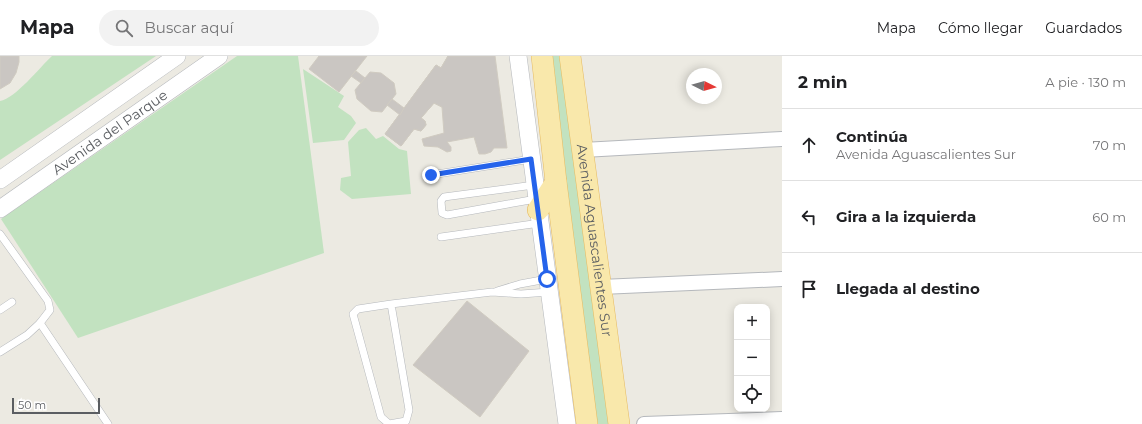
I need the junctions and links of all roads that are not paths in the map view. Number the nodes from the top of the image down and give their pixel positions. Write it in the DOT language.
graph roads {
  1 [pos="177,56"];
  2 [pos="219,56"];
  3 [pos="518,56"];
  4 [pos="542,56"];
  5 [pos="570,56"];
  6 [pos="782,139"];
  7 [pos="583,150"];
  8 [pos="531,159"];
  9 [pos="431,175"];
  10 [pos="0,180"];
  11 [pos="556,182"];
  12 [pos="537,204"];
  13 [pos="0,209"];
  14 [pos="0,234"];
  15 [pos="442,237"];
  16 [pos="782,279"];
  17 [pos="548,285"];
  18 [pos="601,287"];
  19 [pos="492,292"];
  20 [pos="12,302"];
  21 [pos="391,304"];
  22 [pos="0,310"];
  23 [pos="40,323"];
  24 [pos="0,352"];
  25 [pos="782,419"];
  26 [pos="108,424"];
  27 [pos="578,424"];
  28 [pos="619,424"];
  29 [pos="625,424"];
  30 [pos="644,424"];
  1 -- 10 [label="street, Avenida del Parque"];
  2 -- 13 [label="street, Avenida del Parque"];
  3 -- 8 [label="street"];
  4 -- 11 [label="main road"];
  5 -- 7 [label="main road, Avenida Aguascalientes Sur"];
  6 -- 7 [label="street"];
  7 -- 18 [label="main road, Avenida Aguascalientes Sur"];
  8 -- 9 [label="lane"];
  8 -- 12 [label="street"];
  11 -- 12 [label="main road"];
  11 -- 27 [label="main road"];
  12 -- 12 [label="lane"];
  12 -- 15 [label="lane"];
  12 -- 17 [label="street"];
  14 -- 23 [label="lane"];
  16 -- 18 [label="street"];
  17 -- 19 [label="lane"];
  17 -- 19 [label="lane"];
  17 -- 27 [label="street"];
  18 -- 28 [label="main road, Avenida Aguascalientes Sur"];
  19 -- 21 [label="lane"];
  20 -- 22 [label="lane"];
  21 -- 21 [label="lane"];
  23 -- 24 [label="lane"];
  23 -- 26 [label="lane"];
  25 -- 30 [label="street"];
  28 -- 29 [label="street"];
}
